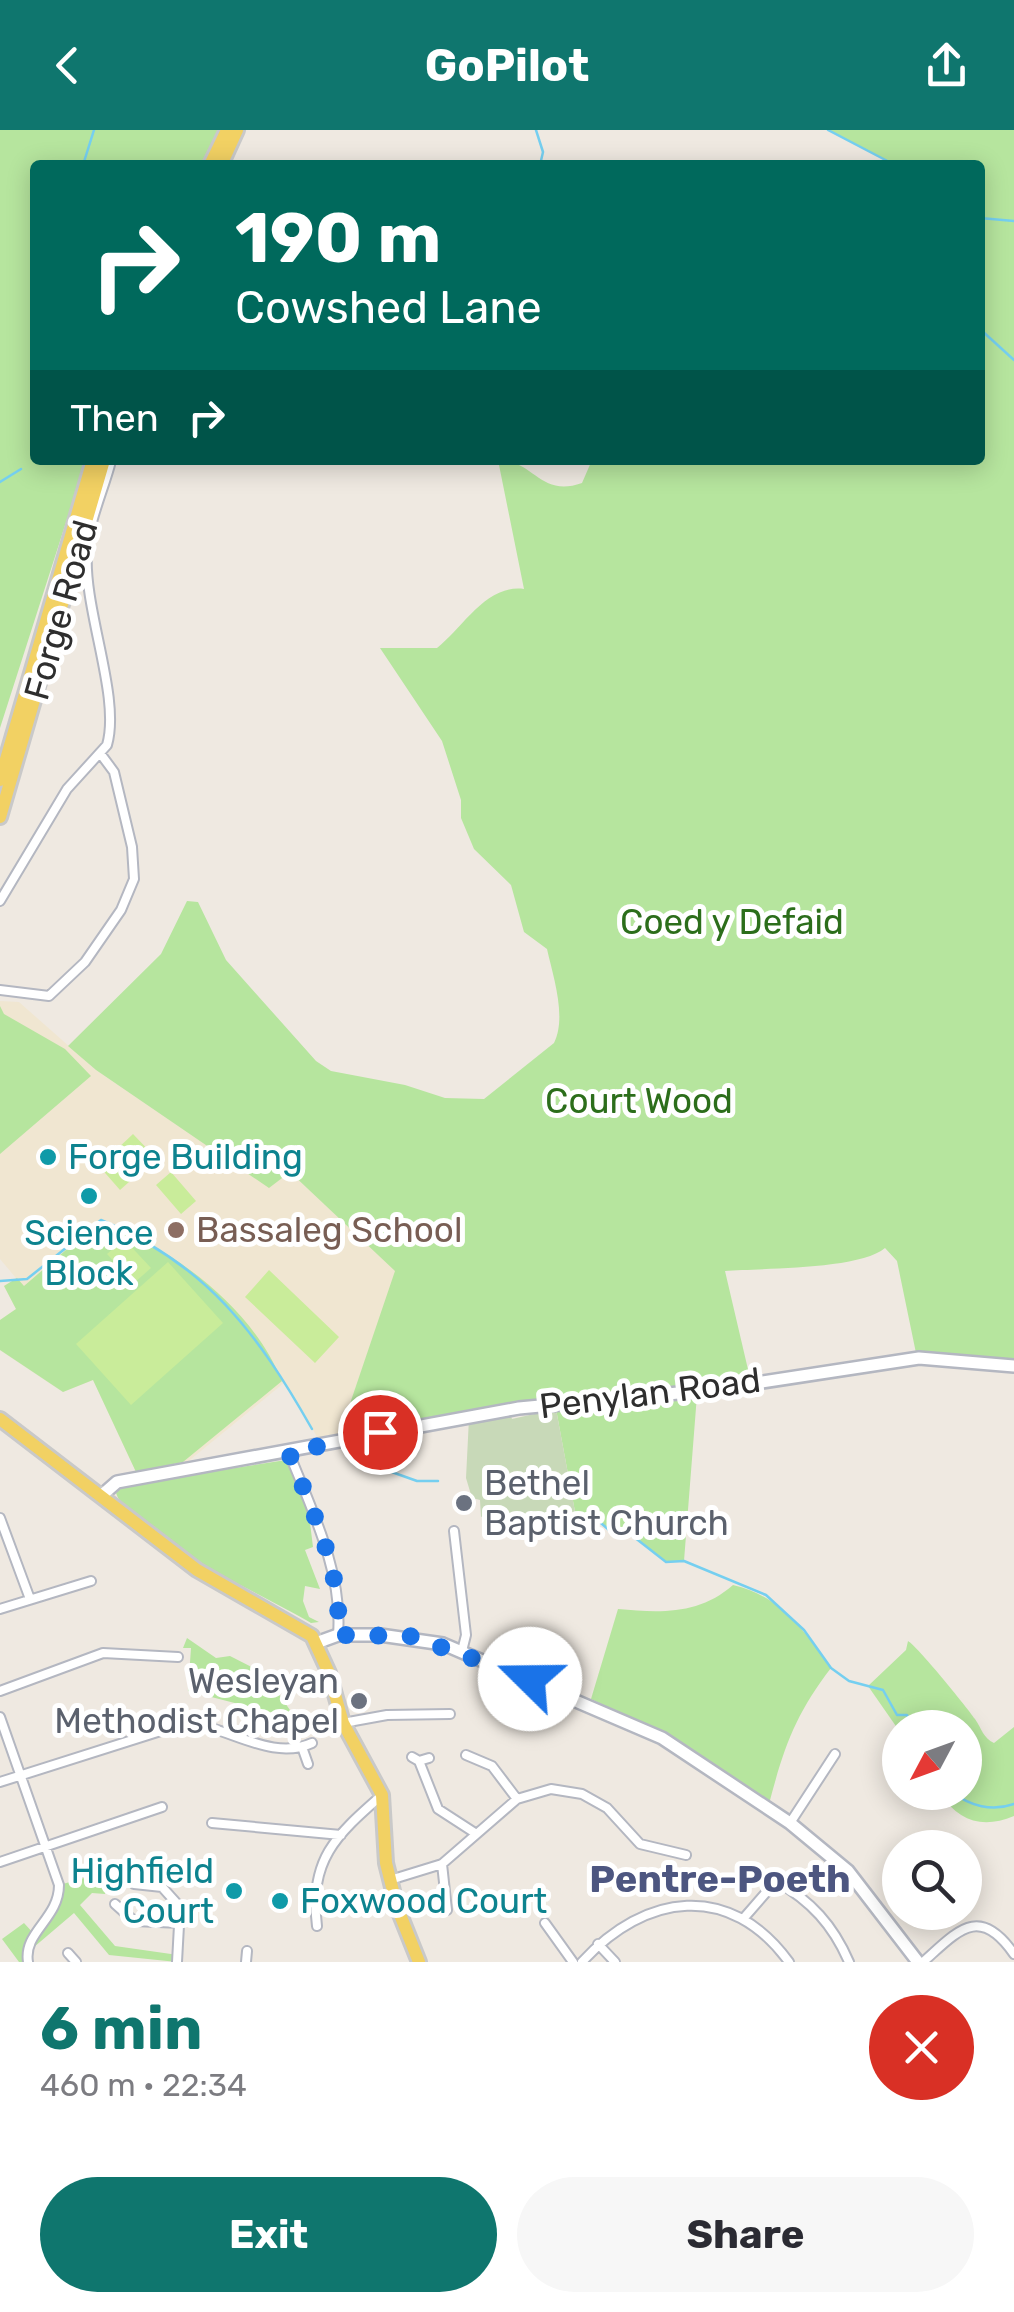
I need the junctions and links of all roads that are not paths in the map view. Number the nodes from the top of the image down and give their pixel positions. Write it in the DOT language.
graph roads {
  1 [pos="226,130"];
  2 [pos="237,130"];
  3 [pos="212,160"];
  4 [pos="224,160"];
  5 [pos="92,465"];
  6 [pos="103,465"];
  7 [pos="110,465"];
  8 [pos="100,753"];
  9 [pos="0,780"];
  10 [pos="0,817"];
  11 [pos="0,901"];
  12 [pos="0,990"];
  13 [pos="1014,1366"];
  14 [pos="0,1419"];
  15 [pos="289,1453"];
  16 [pos="101,1496"];
  17 [pos="0,1518"];
  18 [pos="454,1531"];
  19 [pos="91,1582"];
  20 [pos="30,1598"];
  21 [pos="0,1609"];
  22 [pos="338,1635"];
  23 [pos="316,1643"];
  24 [pos="462,1652"];
  25 [pos="178,1657"];
  26 [pos="0,1690"];
  27 [pos="450,1714"];
  28 [pos="0,1718"];
  29 [pos="343,1723"];
  30 [pos="312,1743"];
  31 [pos="302,1747"];
  32 [pos="835,1754"];
  33 [pos="466,1755"];
  34 [pos="420,1759"];
  35 [pos="308,1764"];
  36 [pos="23,1774"];
  37 [pos="0,1782"];
  38 [pos="382,1794"];
  39 [pos="517,1799"];
  40 [pos="162,1808"];
  41 [pos="212,1823"];
  42 [pos="790,1823"];
  43 [pos="476,1833"];
  44 [pos="341,1835"];
  45 [pos="47,1846"];
  46 [pos="686,1855"];
  47 [pos="0,1862"];
  48 [pos="442,1864"];
  49 [pos="390,1880"];
  50 [pos="134,1884"];
  51 [pos="115,1904"];
  52 [pos="446,1910"];
  53 [pos="743,1919"];
  54 [pos="181,1923"];
  55 [pos="544,1923"];
  56 [pos="317,1926"];
  57 [pos="598,1944"];
  58 [pos="247,1951"];
  59 [pos="68,1953"];
  60 [pos="1014,1954"];
  61 [pos="28,1962"];
  62 [pos="76,1962"];
  63 [pos="177,1962"];
  64 [pos="246,1962"];
  65 [pos="419,1962"];
  66 [pos="572,1962"];
  67 [pos="582,1962"];
  68 [pos="615,1962"];
  69 [pos="788,1962"];
  70 [pos="848,1962"];
  71 [pos="920,1962"];
  1 -- 3 [label="main road"];
  2 -- 4 [label="main road"];
  5 -- 9 [label="main road, Forge Road"];
  6 -- 10 [label="main road, Forge Road"];
  7 -- 8 [label="street"];
  8 -- 11 [label="street"];
  8 -- 12 [label="street"];
  13 -- 15 [label="street, Penylan Road"];
  14 -- 16 [label="main road"];
  15 -- 16 [label="street, Penylan Road"];
  15 -- 22 [label="street"];
  16 -- 23 [label="main road"];
  17 -- 20 [label="street"];
  18 -- 24 [label="street"];
  19 -- 20 [label="street"];
  20 -- 21 [label="street"];
  22 -- 23 [label="street"];
  22 -- 24 [label="street"];
  23 -- 29 [label="main road"];
  24 -- 42 [label="street"];
  25 -- 26 [label="street"];
  27 -- 29 [label="street"];
  28 -- 36 [label="street"];
  29 -- 38 [label="main road"];
  30 -- 31 [label="street"];
  31 -- 35 [label="street"];
  31 -- 36 [label="street"];
  32 -- 42 [label="street"];
  33 -- 39 [label="street"];
  34 -- 43 [label="street"];
  36 -- 37 [label="street"];
  36 -- 45 [label="street"];
  38 -- 44 [label="street"];
  38 -- 49 [label="main road"];
  39 -- 43 [label="street"];
  39 -- 46 [label="street"];
  40 -- 45 [label="street"];
  41 -- 44 [label="street"];
  42 -- 71 [label="street"];
  43 -- 48 [label="street"];
  44 -- 56 [label="street"];
  45 -- 47 [label="street"];
  45 -- 61 [label="street"];
  48 -- 49 [label="street"];
  48 -- 52 [label="street"];
  49 -- 65 [label="main road"];
  50 -- 54 [label="street"];
  51 -- 54 [label="street"];
  53 -- 57 [label="street"];
  53 -- 69 [label="street"];
  53 -- 70 [label="street"];
  54 -- 63 [label="street"];
  55 -- 66 [label="street"];
  57 -- 67 [label="street"];
  57 -- 68 [label="street"];
  58 -- 64 [label="street"];
  59 -- 62 [label="street"];
  60 -- 71 [label="street"];
}
